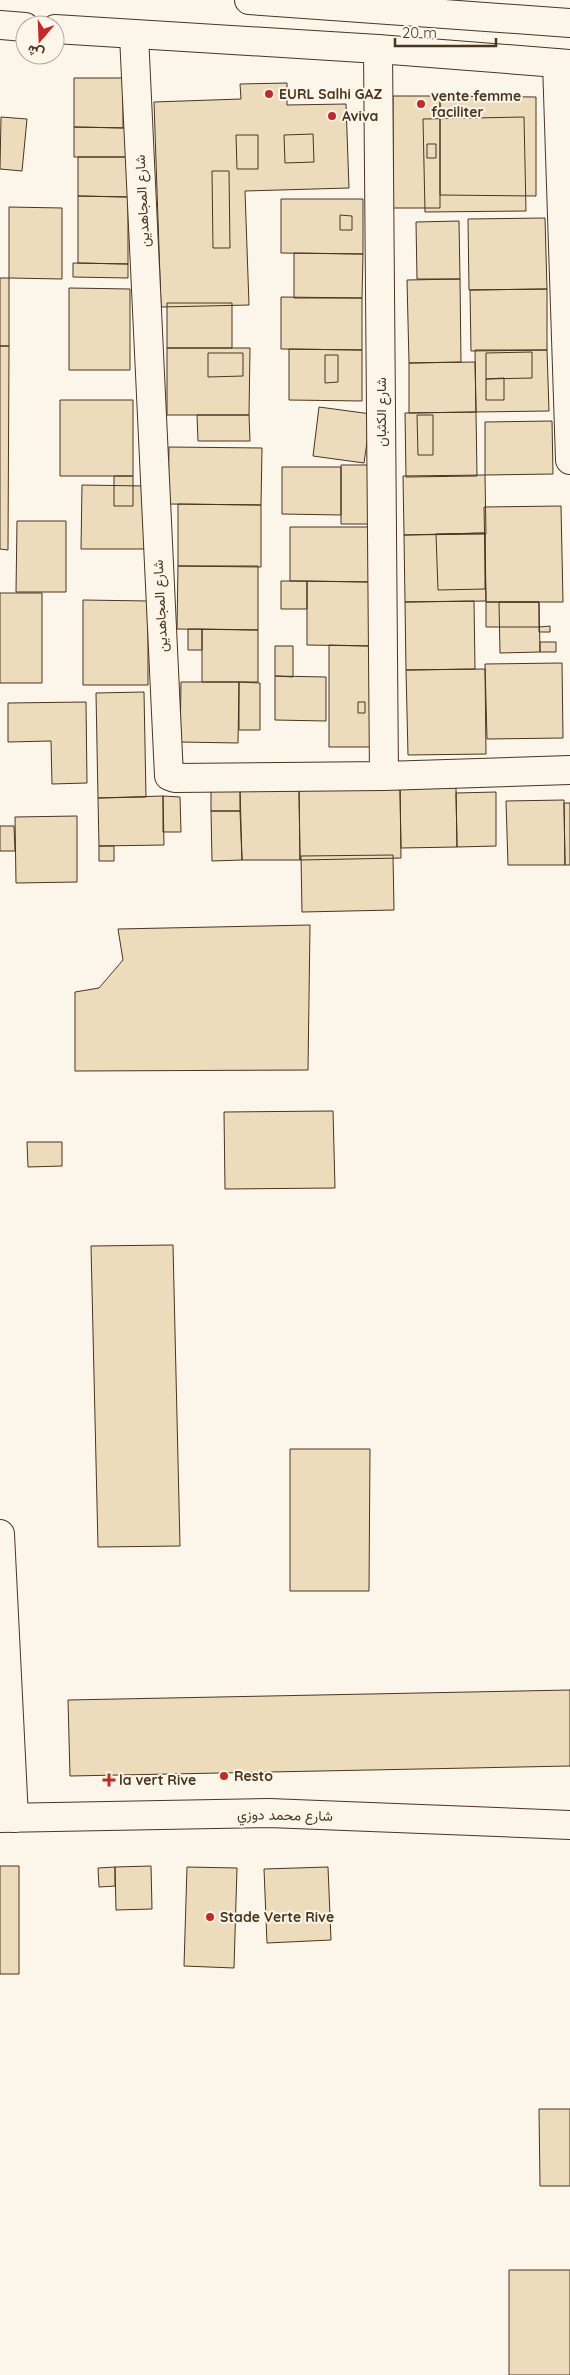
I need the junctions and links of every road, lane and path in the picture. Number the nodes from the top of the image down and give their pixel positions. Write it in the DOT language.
graph roads {
  1 [pos="249,0"];
  2 [pos="570,23"];
  3 [pos="0,25"];
  4 [pos="15,26"];
  5 [pos="65,30"];
  6 [pos="134,35"];
  7 [pos="378,49"];
  8 [pos="563,64"];
  9 [pos="570,460"];
  10 [pos="570,770"];
  11 [pos="384,776"];
  12 [pos="0,1534"];
  13 [pos="7,1818"];
  14 [pos="570,1826"];
  1 -- 2 [label="street"];
  3 -- 4 [label="street"];
  5 -- 6 [label="street"];
  6 -- 7 [label="street"];
  6 -- 11 [label="street, شارع المجاهدين"];
  7 -- 8 [label="street"];
  7 -- 11 [label="street, شارع الكثبان"];
  8 -- 9 [label="street"];
  10 -- 11 [label="street, شارع المجاهدين"];
  12 -- 13 [label="street"];
  13 -- 14 [label="street, شارع محمد دوزي"];
}
